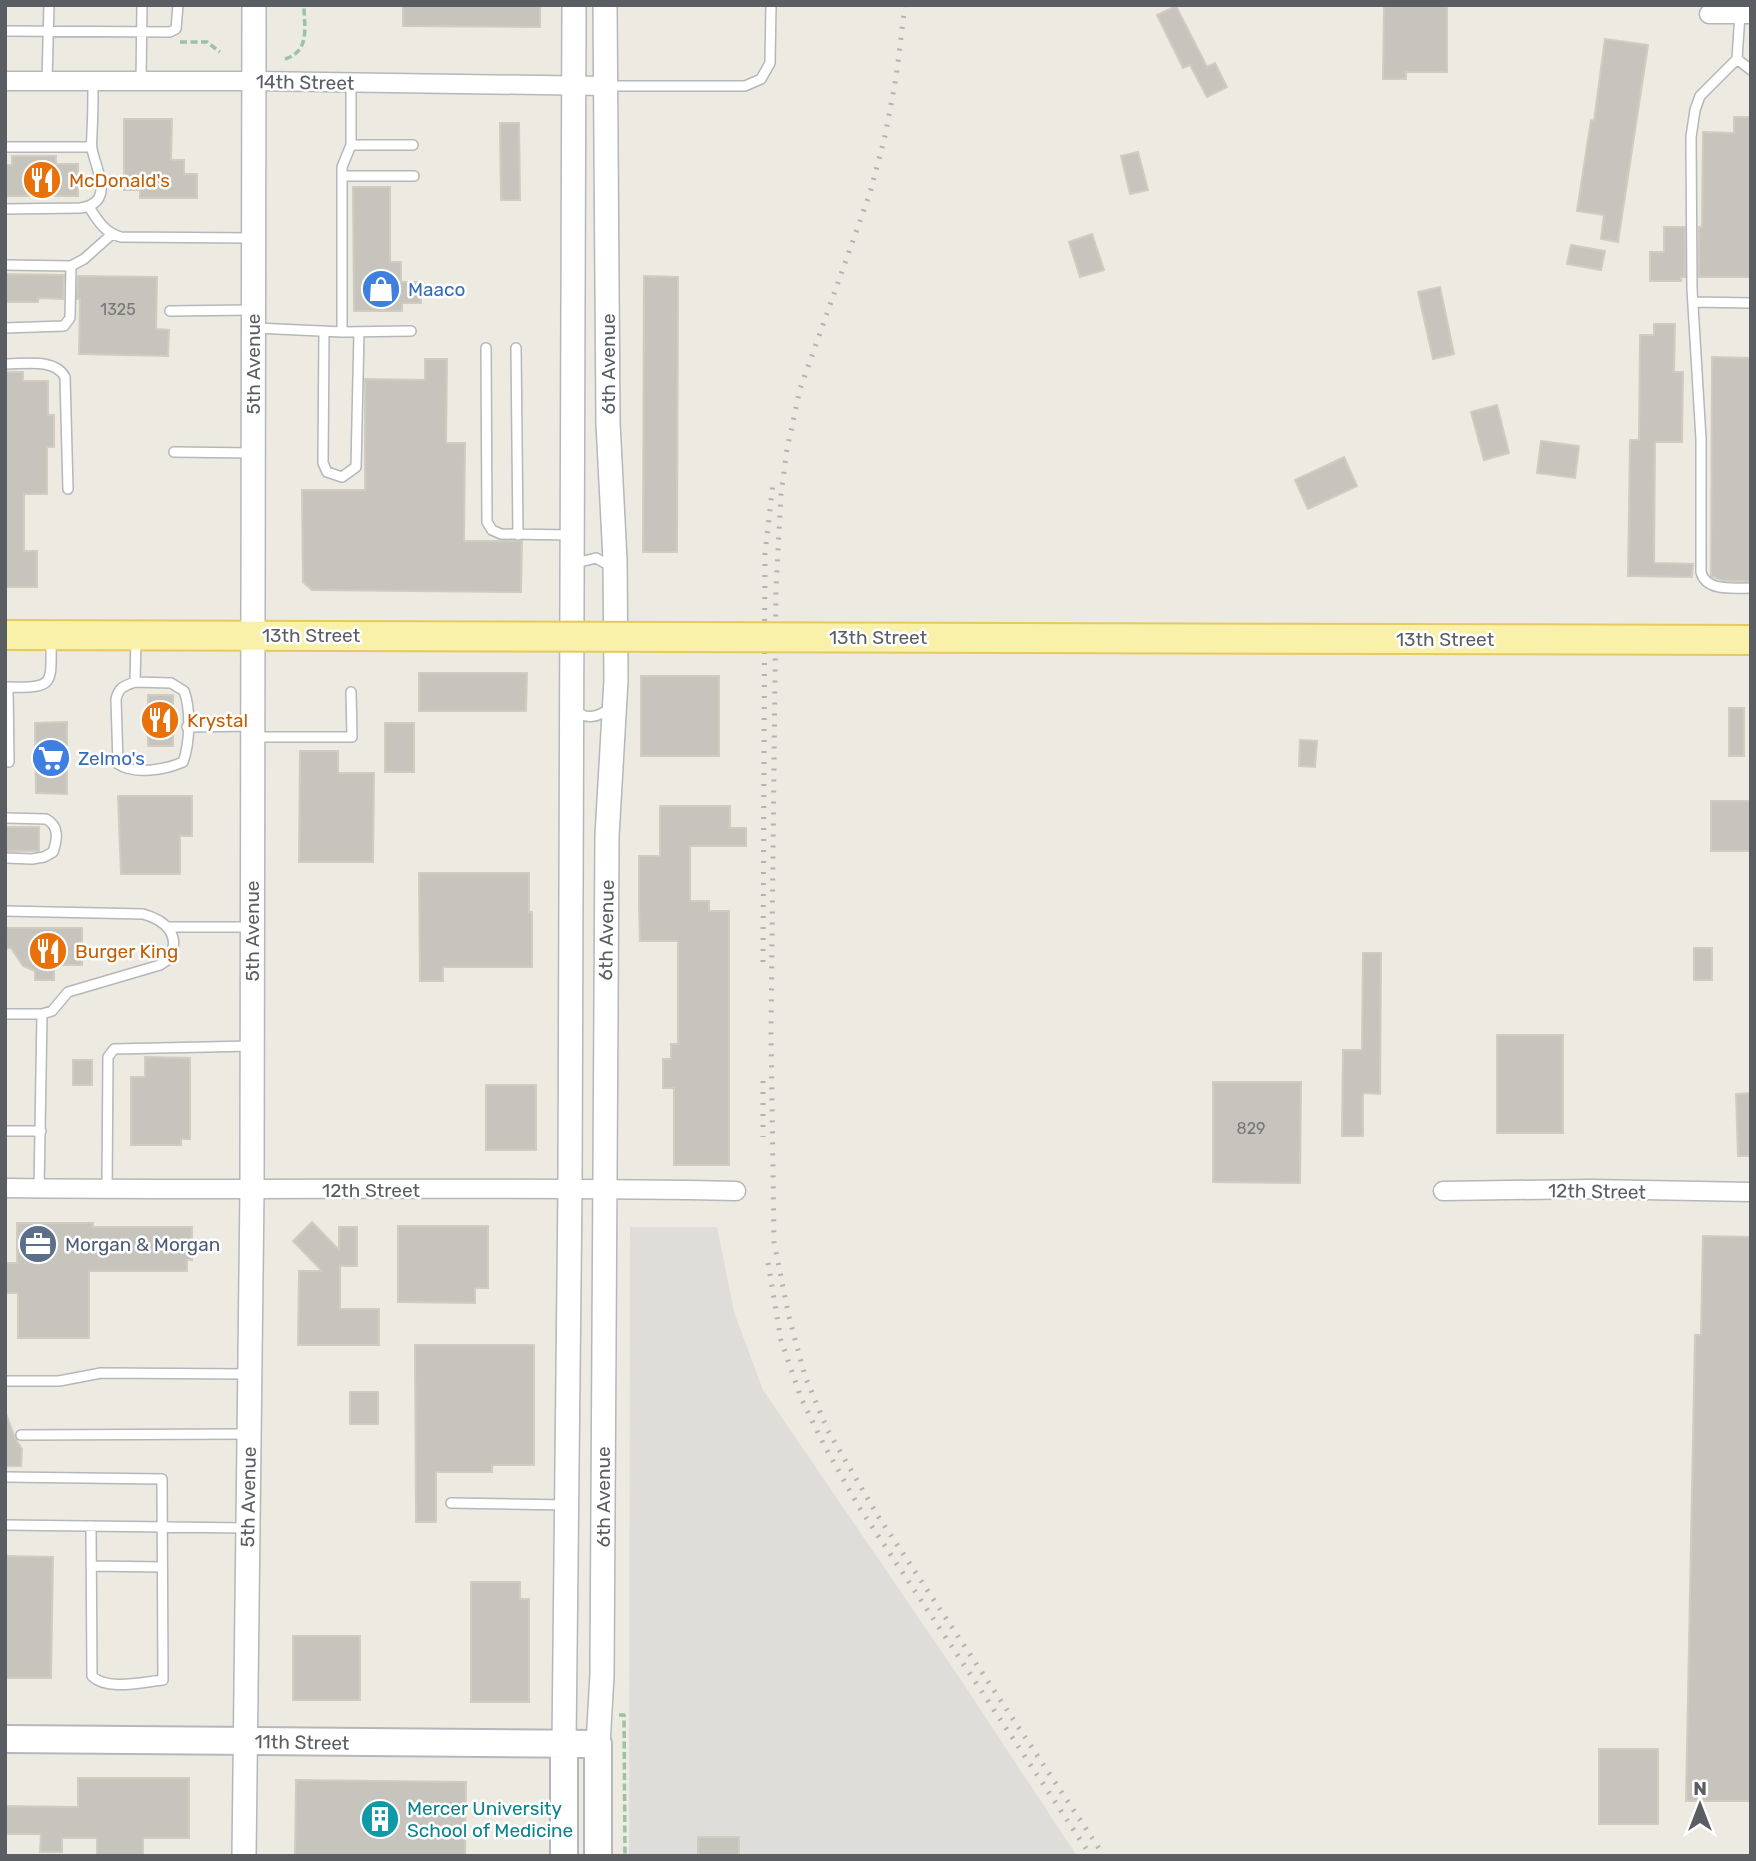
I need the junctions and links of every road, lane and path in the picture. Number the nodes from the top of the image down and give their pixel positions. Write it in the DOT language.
graph roads {
  1 [pos="49,5"];
  2 [pos="142,5"];
  3 [pos="178,5"];
  4 [pos="254,5"];
  5 [pos="304,5"];
  6 [pos="574,5"];
  7 [pos="605,5"];
  8 [pos="771,5"];
  9 [pos="1709,14"];
  10 [pos="1745,14"];
  11 [pos="5,31"];
  12 [pos="48,32"];
  13 [pos="142,33"];
  14 [pos="285,59"];
  15 [pos="1737,59"];
  16 [pos="1751,70"];
  17 [pos="5,81"];
  18 [pos="47,81"];
  19 [pos="93,81"];
  20 [pos="141,81"];
  21 [pos="252,81"];
  22 [pos="351,82"];
  23 [pos="574,85"];
  24 [pos="606,86"];
  25 [pos="351,145"];
  26 [pos="413,145"];
  27 [pos="5,147"];
  28 [pos="91,147"];
  29 [pos="342,176"];
  30 [pos="414,176"];
  31 [pos="89,207"];
  32 [pos="5,209"];
  33 [pos="111,234"];
  34 [pos="253,238"];
  35 [pos="5,265"];
  36 [pos="71,265"];
  37 [pos="1693,302"];
  38 [pos="1751,303"];
  39 [pos="170,311"];
  40 [pos="253,319"];
  41 [pos="5,328"];
  42 [pos="324,331"];
  43 [pos="411,331"];
  44 [pos="342,332"];
  45 [pos="359,332"];
  46 [pos="486,348"];
  47 [pos="516,348"];
  48 [pos="5,364"];
  49 [pos="174,452"];
  50 [pos="253,453"];
  51 [pos="68,489"];
  52 [pos="518,534"];
  53 [pos="572,535"];
  54 [pos="615,571"];
  55 [pos="572,572"];
  56 [pos="1751,587"];
  57 [pos="5,635"];
  58 [pos="51,635"];
  59 [pos="136,635"];
  60 [pos="253,635"];
  61 [pos="1751,640"];
  62 [pos="135,682"];
  63 [pos="7,687"];
  64 [pos="351,692"];
  65 [pos="572,703"];
  66 [pos="614,705"];
  67 [pos="187,727"];
  68 [pos="253,732"];
  69 [pos="9,762"];
  70 [pos="5,818"];
  71 [pos="5,858"];
  72 [pos="5,911"];
  73 [pos="169,927"];
  74 [pos="252,927"];
  75 [pos="47,1013"];
  76 [pos="5,1014"];
  77 [pos="252,1046"];
  78 [pos="5,1131"];
  79 [pos="41,1131"];
  80 [pos="5,1188"];
  81 [pos="570,1188"];
  82 [pos="604,1188"];
  83 [pos="39,1189"];
  84 [pos="107,1189"];
  85 [pos="252,1191"];
  86 [pos="736,1191"];
  87 [pos="1443,1192"];
  88 [pos="1751,1192"];
  89 [pos="249,1374"];
  90 [pos="5,1381"];
  91 [pos="249,1434"];
  92 [pos="21,1435"];
  93 [pos="5,1477"];
  94 [pos="451,1503"];
  95 [pos="568,1505"];
  96 [pos="5,1525"];
  97 [pos="91,1526"];
  98 [pos="162,1527"];
  99 [pos="247,1528"];
  100 [pos="91,1566"];
  101 [pos="162,1567"];
  102 [pos="5,1739"];
  103 [pos="245,1741"];
  104 [pos="564,1744"];
  105 [pos="598,1744"];
  106 [pos="243,1856"];
  107 [pos="564,1856"];
  108 [pos="598,1856"];
  1 -- 12 [label="lane"];
  2 -- 13 [label="lane"];
  3 -- 13 [label="lane"];
  4 -- 21 [label="street, 5th Avenue"];
  5 -- 14 [label="path"];
  6 -- 23 [label="street, 6th Avenue"];
  7 -- 24 [label="street, 6th Avenue"];
  8 -- 24 [label="lane"];
  9 -- 10 [label="street"];
  10 -- 15 [label="lane"];
  11 -- 12 [label="lane"];
  12 -- 13 [label="lane"];
  12 -- 18 [label="lane"];
  13 -- 20 [label="lane"];
  15 -- 16 [label="lane"];
  15 -- 37 [label="lane"];
  17 -- 18 [label="street, 14th Street"];
  18 -- 19 [label="street, 14th Street"];
  19 -- 20 [label="street, 14th Street"];
  19 -- 28 [label="lane"];
  20 -- 21 [label="street, 14th Street"];
  21 -- 22 [label="street, 14th Street"];
  21 -- 34 [label="street, 5th Avenue"];
  22 -- 23 [label="street, 14th Street"];
  22 -- 25 [label="lane"];
  23 -- 24 [label="street, 14th Street"];
  23 -- 53 [label="street, 6th Avenue"];
  24 -- 54 [label="street, 6th Avenue"];
  25 -- 26 [label="lane"];
  25 -- 29 [label="lane"];
  27 -- 28 [label="lane"];
  28 -- 31 [label="lane"];
  29 -- 30 [label="lane"];
  29 -- 44 [label="lane"];
  31 -- 32 [label="lane"];
  31 -- 33 [label="lane"];
  33 -- 34 [label="lane"];
  33 -- 36 [label="lane"];
  34 -- 40 [label="street, 5th Avenue"];
  35 -- 36 [label="lane"];
  36 -- 41 [label="lane"];
  37 -- 38 [label="lane"];
  37 -- 56 [label="lane"];
  39 -- 40 [label="lane"];
  40 -- 42 [label="lane"];
  40 -- 50 [label="street, 5th Avenue"];
  42 -- 44 [label="lane"];
  42 -- 45 [label="lane"];
  43 -- 45 [label="lane"];
  44 -- 45 [label="lane"];
  46 -- 52 [label="lane"];
  47 -- 52 [label="lane"];
  48 -- 51 [label="lane"];
  49 -- 50 [label="lane"];
  50 -- 60 [label="street, 5th Avenue"];
  52 -- 53 [label="lane"];
  53 -- 55 [label="street, 6th Avenue"];
  54 -- 55 [label="lane"];
  54 -- 66 [label="street, 6th Avenue"];
  55 -- 65 [label="street, 6th Avenue"];
  57 -- 58 [label="main road, 13th Street"];
  58 -- 59 [label="main road, 13th Street"];
  58 -- 63 [label="lane"];
  59 -- 60 [label="main road, 13th Street"];
  59 -- 62 [label="lane"];
  60 -- 61 [label="main road, 13th Street, bridge"];
  60 -- 68 [label="street, 5th Avenue"];
  62 -- 67 [label="lane"];
  62 -- 67 [label="lane"];
  63 -- 69 [label="lane"];
  64 -- 68 [label="lane"];
  65 -- 66 [label="lane"];
  65 -- 81 [label="street, 6th Avenue"];
  66 -- 82 [label="street, 6th Avenue"];
  67 -- 68 [label="lane"];
  68 -- 74 [label="street, 5th Avenue"];
  70 -- 71 [label="lane"];
  72 -- 73 [label="lane"];
  73 -- 74 [label="lane"];
  73 -- 75 [label="lane"];
  74 -- 77 [label="street, 5th Avenue"];
  75 -- 76 [label="lane"];
  75 -- 79 [label="lane"];
  77 -- 84 [label="lane"];
  77 -- 85 [label="street, 5th Avenue"];
  78 -- 79 [label="lane"];
  79 -- 83 [label="lane"];
  80 -- 83 [label="street, 12th Street"];
  81 -- 82 [label="street, 12th Street"];
  81 -- 85 [label="street, 12th Street"];
  81 -- 95 [label="street, 6th Avenue"];
  82 -- 86 [label="street, 12th Street"];
  82 -- 105 [label="street, 6th Avenue"];
  83 -- 84 [label="street, 12th Street"];
  84 -- 85 [label="street, 12th Street"];
  85 -- 89 [label="street, 5th Avenue"];
  87 -- 88 [label="street, 12th Street"];
  89 -- 90 [label="lane"];
  89 -- 91 [label="street, 5th Avenue"];
  91 -- 92 [label="lane"];
  91 -- 99 [label="street, 5th Avenue"];
  93 -- 98 [label="lane"];
  94 -- 95 [label="lane"];
  95 -- 104 [label="street, 6th Avenue"];
  96 -- 97 [label="lane"];
  97 -- 98 [label="lane"];
  97 -- 100 [label="lane"];
  98 -- 99 [label="lane"];
  98 -- 101 [label="lane"];
  99 -- 103 [label="street, 5th Avenue"];
  100 -- 101 [label="lane"];
  100 -- 101 [label="lane"];
  102 -- 103 [label="main road, 11th Street"];
  103 -- 104 [label="main road, 11th Street"];
  103 -- 106 [label="street, 5th Avenue"];
  104 -- 105 [label="main road, 11th Street"];
  104 -- 107 [label="main road, 6th Avenue"];
  105 -- 108 [label="main road, 6th Avenue"];
}
